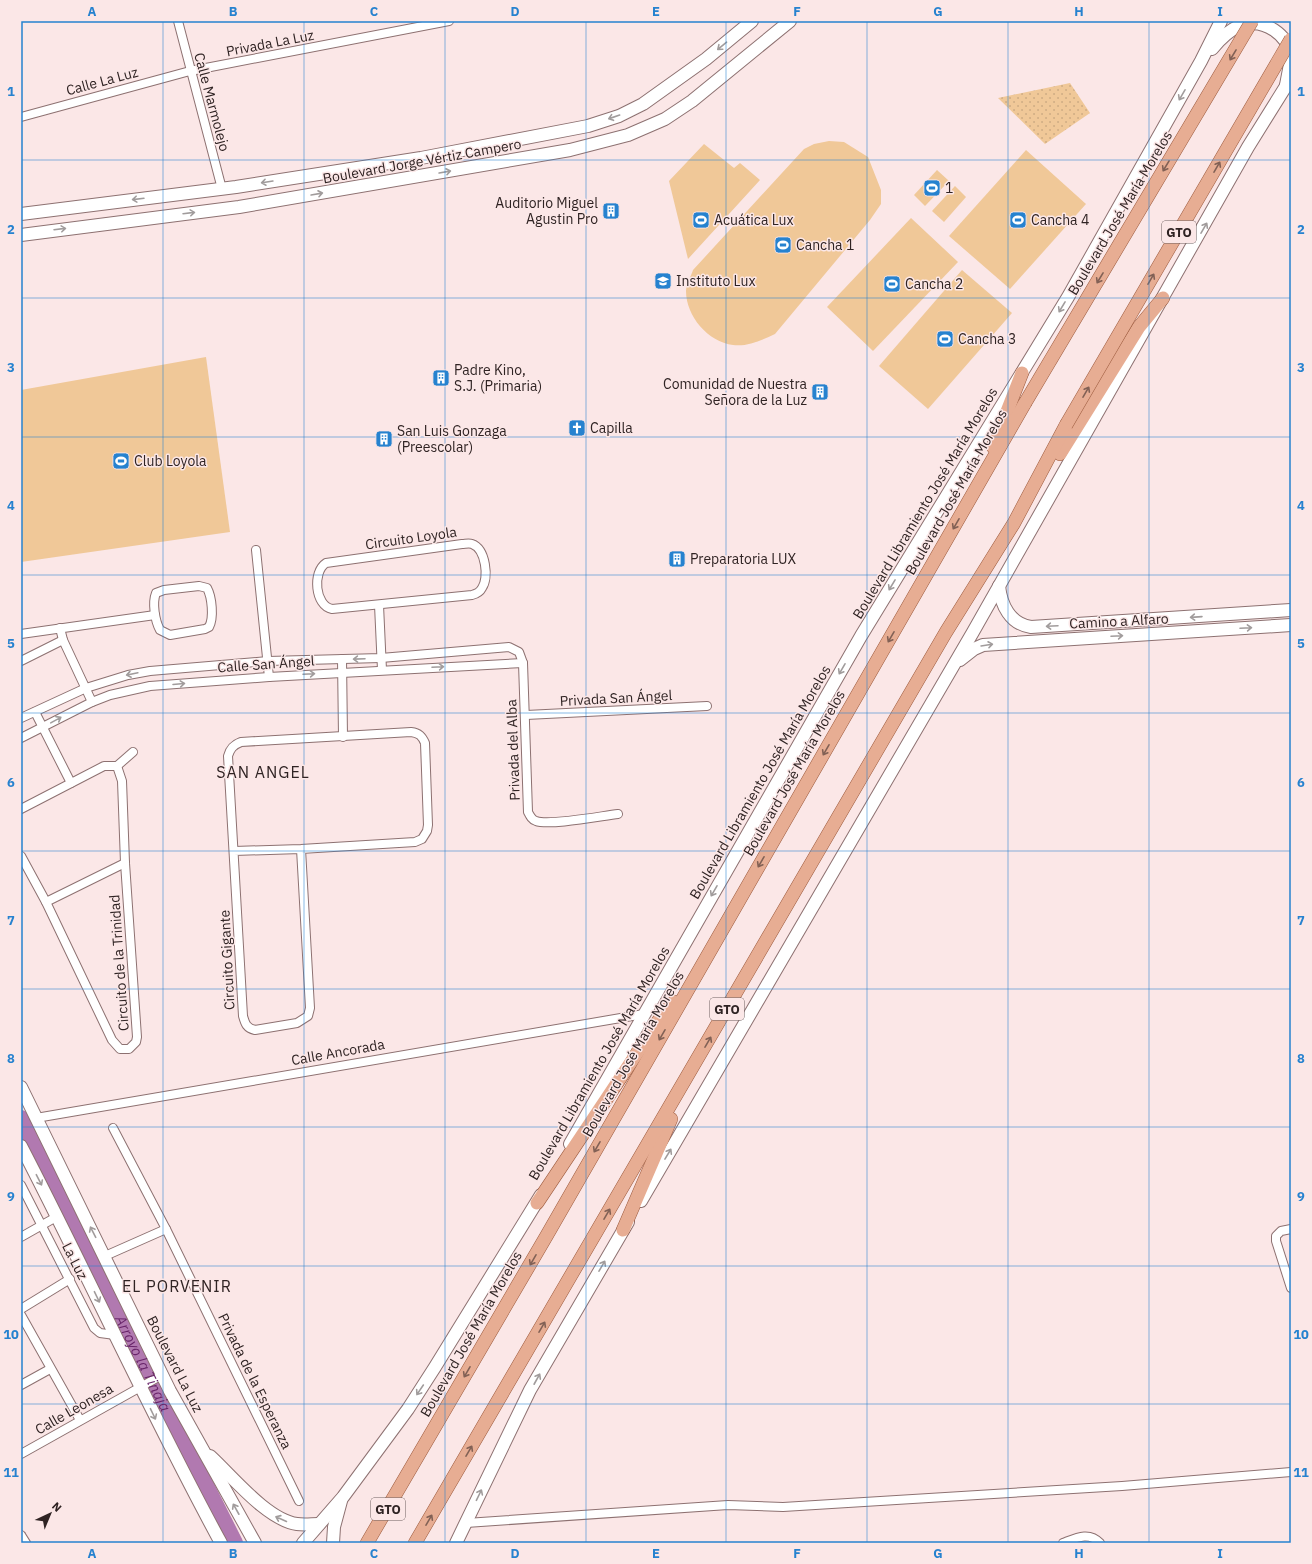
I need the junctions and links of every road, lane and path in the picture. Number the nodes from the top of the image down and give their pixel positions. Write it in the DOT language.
graph roads {
  1 [pos="178,21"];
  2 [pos="449,21"];
  3 [pos="752,21"];
  4 [pos="790,21"];
  5 [pos="1221,21"];
  6 [pos="1252,21"];
  7 [pos="1291,39"];
  8 [pos="1291,55"];
  9 [pos="1291,59"];
  10 [pos="1201,61"];
  11 [pos="190,71"];
  12 [pos="1289,86"];
  13 [pos="21,117"];
  14 [pos="222,189"];
  15 [pos="21,214"];
  16 [pos="21,235"];
  17 [pos="1163,298"];
  18 [pos="1022,373"];
  19 [pos="975,491"];
  20 [pos="1014,523"];
  21 [pos="256,550"];
  22 [pos="999,586"];
  23 [pos="379,605"];
  24 [pos="1291,613"];
  25 [pos="155,616"];
  26 [pos="1291,625"];
  27 [pos="60,628"];
  28 [pos="21,634"];
  29 [pos="63,640"];
  30 [pos="381,658"];
  31 [pos="342,659"];
  32 [pos="21,661"];
  33 [pos="268,661"];
  34 [pos="523,663"];
  35 [pos="954,664"];
  36 [pos="382,670"];
  37 [pos="342,673"];
  38 [pos="269,676"];
  39 [pos="86,688"];
  40 [pos="92,702"];
  41 [pos="707,706"];
  42 [pos="34,712"];
  43 [pos="526,715"];
  44 [pos="21,718"];
  45 [pos="42,727"];
  46 [pos="343,737"];
  47 [pos="21,738"];
  48 [pos="133,752"];
  49 [pos="117,766"];
  50 [pos="71,783"];
  51 [pos="21,809"];
  52 [pos="618,814"];
  53 [pos="301,849"];
  54 [pos="234,851"];
  55 [pos="21,856"];
  56 [pos="125,863"];
  57 [pos="46,902"];
  58 [pos="689,989"];
  59 [pos="644,1014"];
  60 [pos="694,1066"];
  61 [pos="21,1087"];
  62 [pos="36,1118"];
  63 [pos="113,1128"];
  64 [pos="21,1146"];
  65 [pos="21,1185"];
  66 [pos="537,1203"];
  67 [pos="58,1216"];
  68 [pos="42,1225"];
  69 [pos="166,1229"];
  70 [pos="1291,1229"];
  71 [pos="623,1230"];
  72 [pos="21,1237"];
  73 [pos="105,1256"];
  74 [pos="70,1279"];
  75 [pos="1291,1288"];
  76 [pos="21,1309"];
  77 [pos="21,1315"];
  78 [pos="115,1335"];
  79 [pos="50,1369"];
  80 [pos="159,1376"];
  81 [pos="21,1385"];
  82 [pos="143,1385"];
  83 [pos="80,1420"];
  84 [pos="202,1449"];
  85 [pos="21,1454"];
  86 [pos="1291,1472"];
  87 [pos="342,1497"];
  88 [pos="299,1501"];
  89 [pos="466,1522"];
  90 [pos="210,1524"];
  91 [pos="319,1524"];
  92 [pos="21,1535"];
  93 [pos="26,1543"];
  94 [pos="215,1543"];
  95 [pos="221,1543"];
  96 [pos="255,1543"];
  97 [pos="303,1543"];
  98 [pos="333,1543"];
  99 [pos="367,1543"];
  100 [pos="415,1543"];
  101 [pos="456,1543"];
  102 [pos="1063,1543"];
  103 [pos="1100,1543"];
  1 -- 11 [label="street, Calle Marmolejo"];
  2 -- 11 [label="street, Privada La Luz"];
  3 -- 14 [label="street, Boulevard Jorge Vértiz Campero, one-way"];
  16 -- 4 [label="street, Boulevard Jorge Vértiz Campero, one-way"];
  5 -- 10 [label="street, Boulevard Libramiento José María Morelos"];
  6 -- 19 [label="main road, Boulevard José María Morelos / GTO, one-way, bridge"];
  20 -- 7 [label="main road, GTO, one-way, bridge"];
  8 -- 10 [label="street"];
  9 -- 12 [label="street"];
  10 -- 18 [label="street, Boulevard Libramiento José María Morelos, one-way"];
  11 -- 13 [label="street, Calle La Luz"];
  11 -- 14 [label="street, Calle Marmolejo"];
  17 -- 12 [label="street, one-way"];
  14 -- 15 [label="street, Boulevard Jorge Vértiz Campero, one-way"];
  17 -- 20 [label="main road"];
  17 -- 22 [label="street"];
  18 -- 19 [label="main road"];
  18 -- 59 [label="street, Boulevard Libramiento José María Morelos, one-way"];
  19 -- 58 [label="main road, Boulevard José María Morelos / GTO, one-way"];
  60 -- 20 [label="main road, GTO, one-way"];
  21 -- 33 [label="street"];
  24 -- 22 [label="street, Camino a Alfaro, one-way"];
  22 -- 35 [label="street"];
  23 -- 23 [label="street, Circuito Loyola"];
  23 -- 30 [label="street"];
  25 -- 25 [label="street"];
  25 -- 27 [label="street"];
  35 -- 26 [label="street, Camino a Alfaro, one-way"];
  27 -- 28 [label="street"];
  27 -- 29 [label="street"];
  29 -- 32 [label="street"];
  29 -- 39 [label="street"];
  30 -- 31 [label="street, Calle San Ángel, one-way"];
  30 -- 34 [label="street, Calle San Ángel"];
  30 -- 36 [label="street"];
  31 -- 33 [label="street, Calle San Ángel"];
  31 -- 37 [label="street"];
  33 -- 38 [label="street"];
  33 -- 39 [label="street, Calle San Ángel, one-way"];
  36 -- 34 [label="street, Calle San Ángel, one-way"];
  34 -- 43 [label="street, Privada del Alba"];
  71 -- 35 [label="street, one-way"];
  36 -- 37 [label="street, Calle San Ángel"];
  38 -- 37 [label="street, Calle San Ángel, one-way"];
  37 -- 46 [label="street"];
  40 -- 38 [label="street, Calle San Ángel, one-way"];
  39 -- 40 [label="street"];
  39 -- 42 [label="street, Calle San Ángel"];
  45 -- 40 [label="street, Calle San Ángel, one-way"];
  41 -- 43 [label="street, Privada San Ángel"];
  42 -- 44 [label="street, Calle San Ángel"];
  42 -- 45 [label="street"];
  43 -- 52 [label="street, Privada del Alba"];
  45 -- 47 [label="street, Calle San Ángel"];
  45 -- 50 [label="street"];
  46 -- 53 [label="street, Circuito Gigante"];
  46 -- 54 [label="street, Circuito Gigante"];
  48 -- 49 [label="street"];
  49 -- 50 [label="street"];
  49 -- 56 [label="street, Circuito de la Trinidad"];
  50 -- 51 [label="street"];
  53 -- 54 [label="street, Circuito Gigante"];
  53 -- 54 [label="street, Circuito Gigante"];
  55 -- 57 [label="street, Circuito de la Trinidad"];
  56 -- 57 [label="street"];
  56 -- 57 [label="street, Circuito de la Trinidad"];
  58 -- 66 [label="main road"];
  58 -- 99 [label="main road, Boulevard José María Morelos / GTO, one-way"];
  59 -- 62 [label="street, Calle Ancorada"];
  59 -- 66 [label="street, Boulevard Libramiento José María Morelos"];
  60 -- 71 [label="main road"];
  100 -- 60 [label="main road, GTO, one-way"];
  61 -- 62 [label="street, Boulevard La Luz"];
  73 -- 62 [label="street, Boulevard La Luz, one-way"];
  63 -- 69 [label="street, Privada de la Esperanza"];
  64 -- 67 [label="street, one-way"];
  65 -- 68 [label="street, La Luz"];
  66 -- 87 [label="street, Boulevard Libramiento José María Morelos, one-way"];
  67 -- 68 [label="street"];
  67 -- 78 [label="street, one-way"];
  68 -- 72 [label="street"];
  68 -- 74 [label="street, La Luz"];
  69 -- 73 [label="street"];
  69 -- 88 [label="street, Privada de la Esperanza"];
  70 -- 75 [label="street"];
  89 -- 71 [label="street, one-way"];
  73 -- 80 [label="street, Boulevard La Luz"];
  74 -- 76 [label="street"];
  74 -- 78 [label="street, La Luz"];
  77 -- 79 [label="street"];
  78 -- 82 [label="street"];
  79 -- 81 [label="street"];
  79 -- 83 [label="street"];
  80 -- 82 [label="street, Calle Leonesa"];
  80 -- 84 [label="street, Boulevard La Luz"];
  82 -- 83 [label="street, Calle Leonesa"];
  82 -- 90 [label="street, one-way"];
  83 -- 85 [label="street, Calle Leonesa"];
  91 -- 84 [label="street, one-way"];
  96 -- 84 [label="street, Boulevard La Luz, one-way"];
  86 -- 89 [label="street"];
  87 -- 91 [label="street, Boulevard Libramiento José María Morelos"];
  87 -- 98 [label="street"];
  89 -- 101 [label="street"];
  90 -- 94 [label="street"];
  90 -- 95 [label="street"];
  91 -- 97 [label="street, Boulevard Libramiento José María Morelos"];
  92 -- 93 [label="street"];
  102 -- 103 [label="street"];
}
